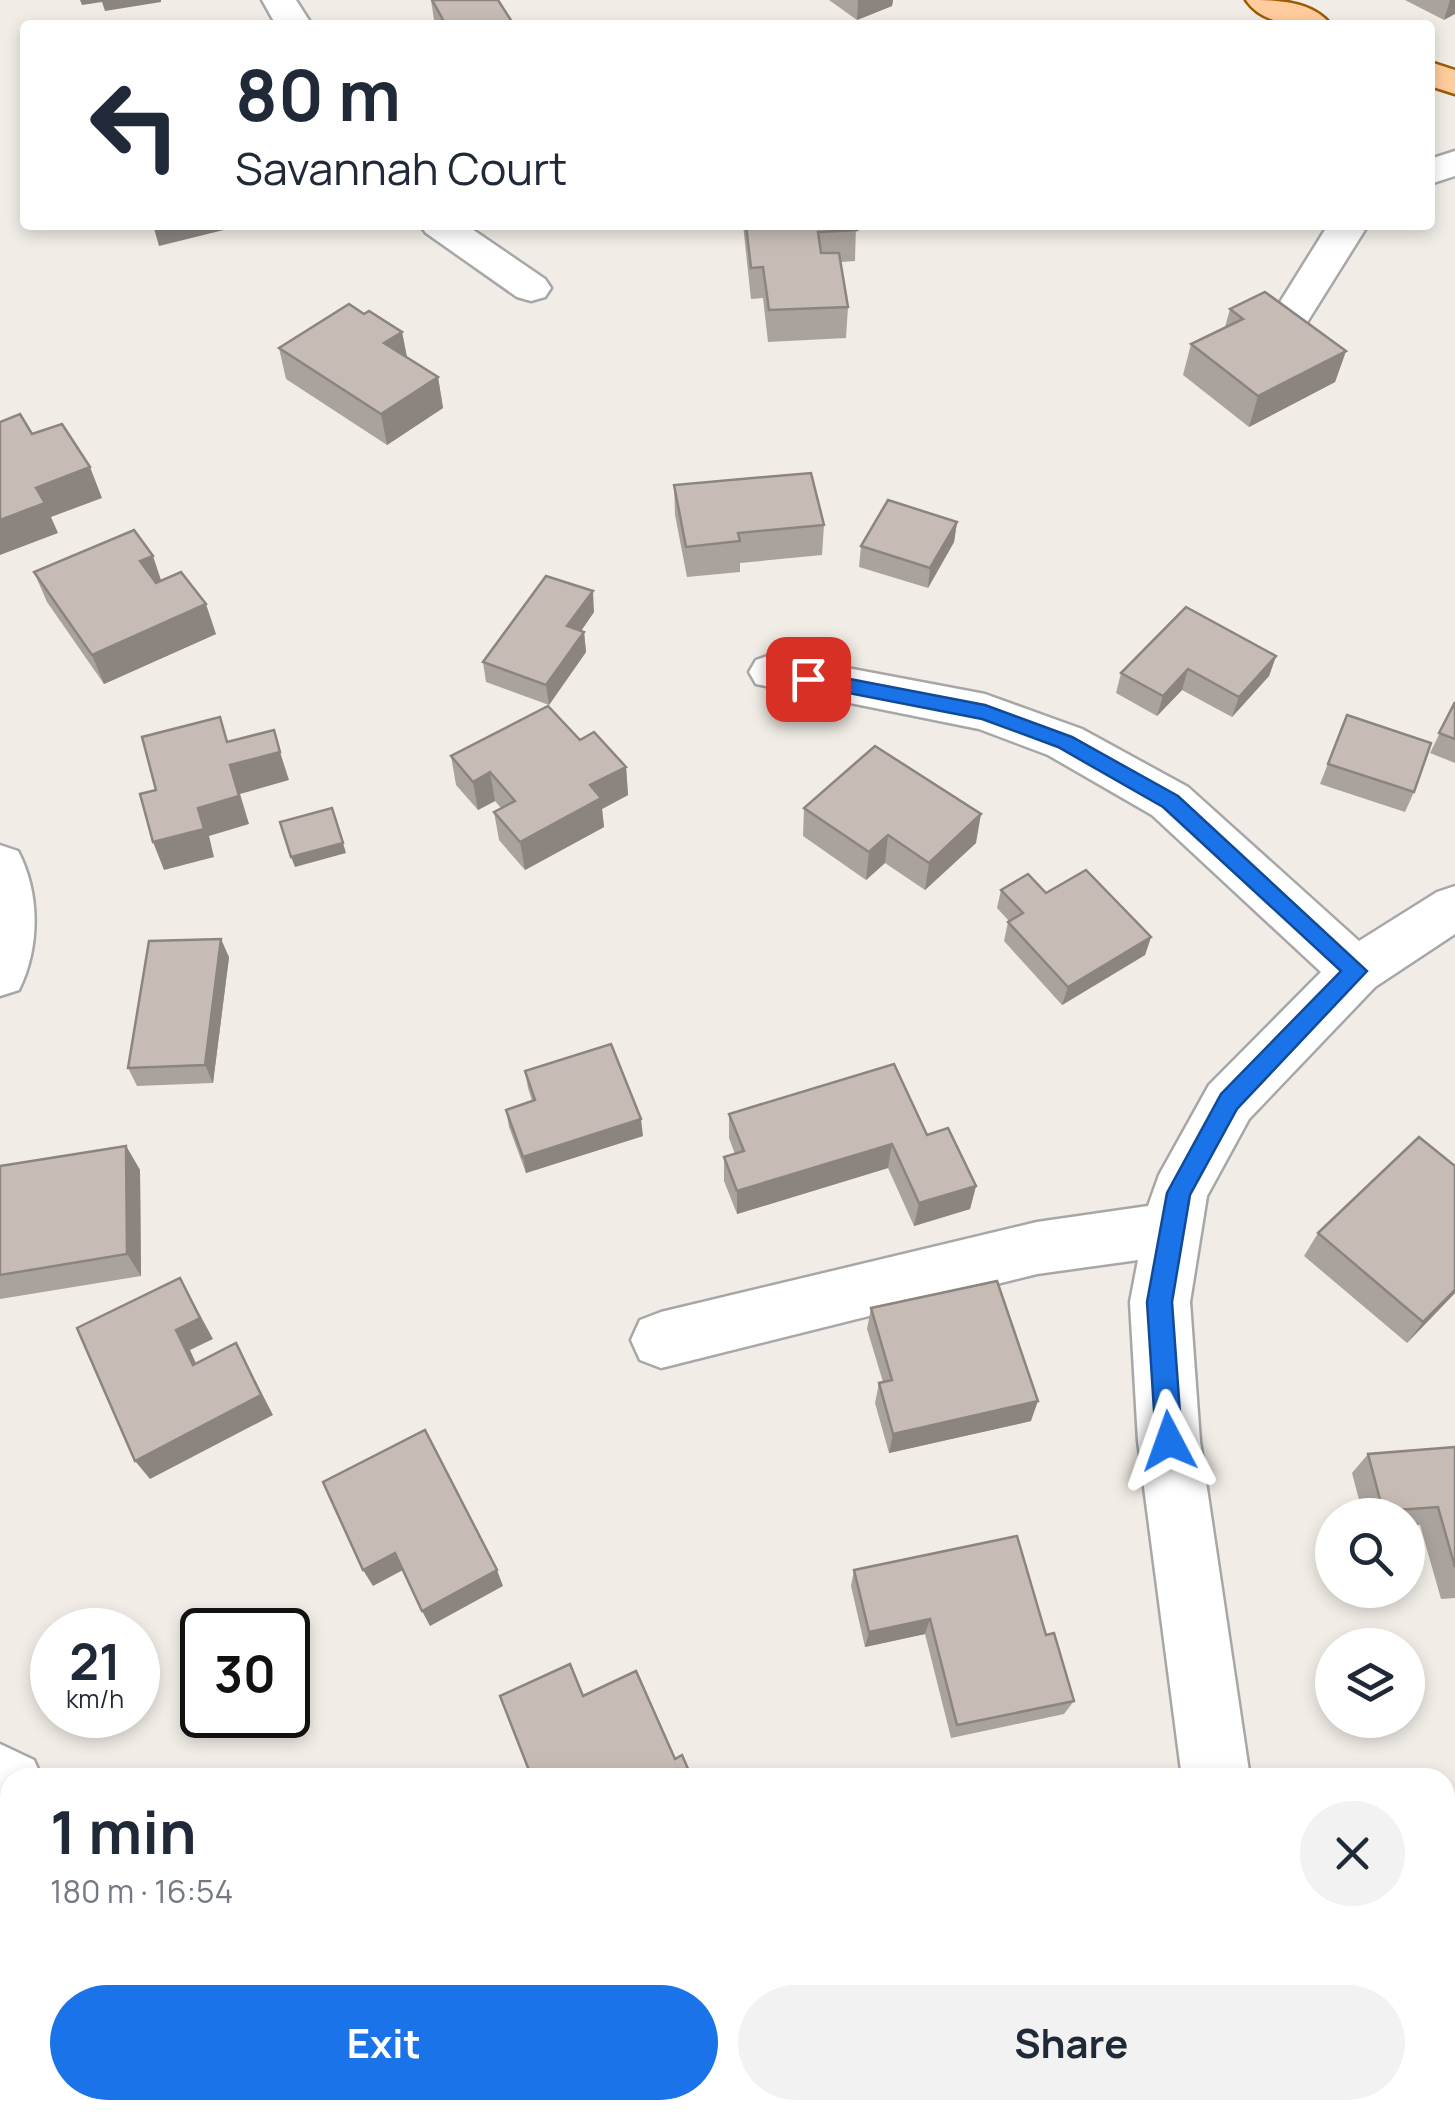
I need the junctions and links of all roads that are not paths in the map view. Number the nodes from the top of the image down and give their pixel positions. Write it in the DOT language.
graph roads {
  1 [pos="1263,0"];
  2 [pos="1303,20"];
  3 [pos="447,230"];
  4 [pos="1345,230"];
  5 [pos="531,288"];
  6 [pos="1292,315"];
  7 [pos="773,672"];
  8 [pos="0,865"];
  9 [pos="1455,907"];
  10 [pos="1356,971"];
  11 [pos="0,974"];
  12 [pos="1172,1229"];
  13 [pos="662,1340"];
  14 [pos="1215,1768"];
  1 -- 2 [label="main road"];
  3 -- 5 [label="street"];
  4 -- 6 [label="street"];
  7 -- 10 [label="street"];
  8 -- 11 [label="street"];
  9 -- 10 [label="street"];
  10 -- 12 [label="street"];
  12 -- 13 [label="street"];
  12 -- 14 [label="street"];
}
